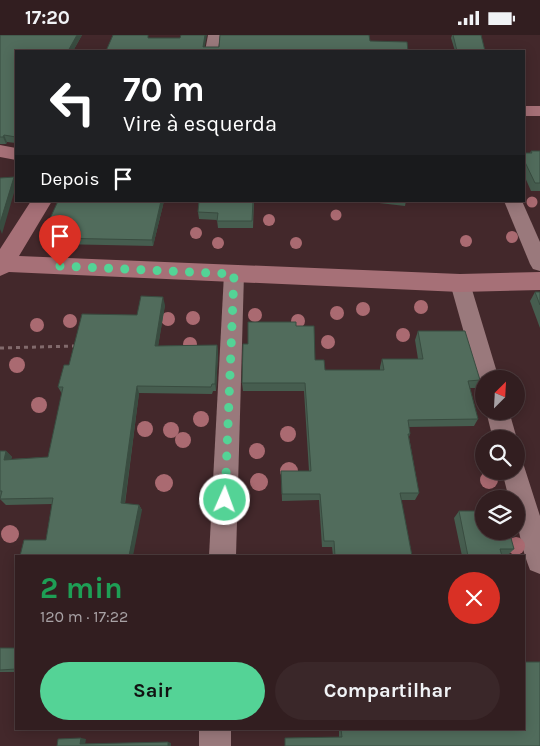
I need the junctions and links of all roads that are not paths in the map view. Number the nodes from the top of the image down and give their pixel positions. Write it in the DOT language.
graph roads {
  1 [pos="214,35"];
  2 [pos="212,50"];
  3 [pos="525,111"];
  4 [pos="540,111"];
  5 [pos="0,151"];
  6 [pos="15,154"];
  7 [pos="41,202"];
  8 [pos="513,202"];
  9 [pos="540,264"];
  10 [pos="1,266"];
  11 [pos="234,274"];
  12 [pos="540,281"];
  13 [pos="460,283"];
  14 [pos="485,370"];
  15 [pos="517,480"];
  16 [pos="222,555"];
  17 [pos="540,560"];
  18 [pos="215,730"];
  19 [pos="215,746"];
  1 -- 2 [label="street"];
  3 -- 4 [label="street"];
  5 -- 6 [label="street"];
  7 -- 10 [label="street"];
  8 -- 9 [label="street"];
  10 -- 11 [label="street"];
  11 -- 13 [label="street"];
  11 -- 16 [label="street"];
  12 -- 13 [label="street"];
  13 -- 14 [label="street"];
  15 -- 17 [label="street"];
  18 -- 19 [label="street"];
}
